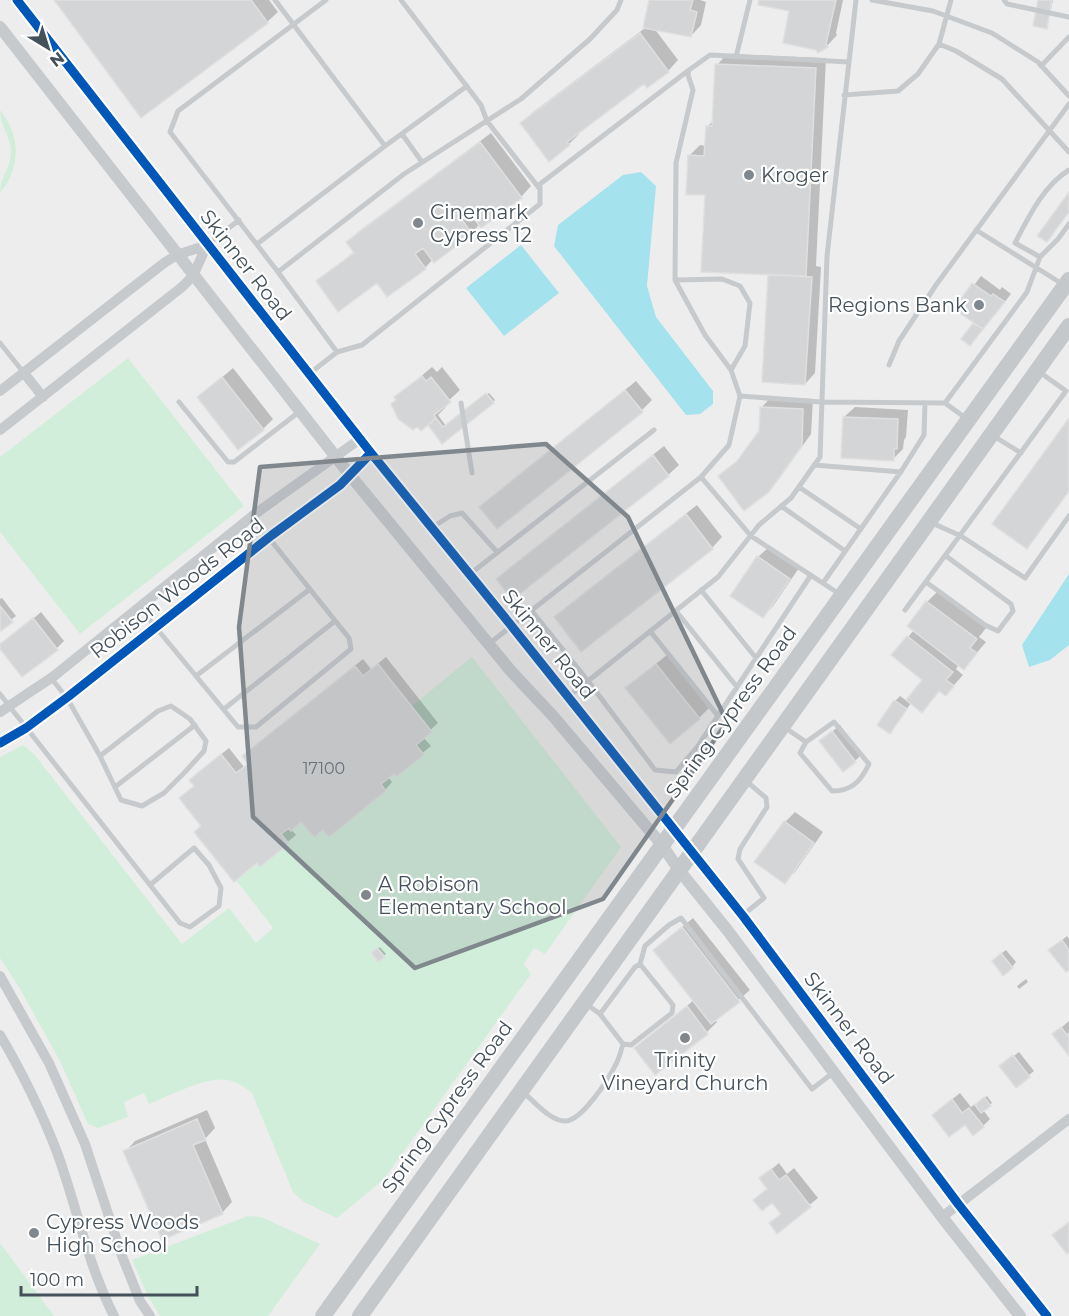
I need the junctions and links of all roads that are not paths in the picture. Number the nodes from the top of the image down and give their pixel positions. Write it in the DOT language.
graph roads {
  1 [pos="17,0"];
  2 [pos="275,0"];
  3 [pos="326,0"];
  4 [pos="401,0"];
  5 [pos="621,0"];
  6 [pos="750,0"];
  7 [pos="856,0"];
  8 [pos="876,0"];
  9 [pos="951,0"];
  10 [pos="1004,0"];
  11 [pos="946,16"];
  12 [pos="1069,17"];
  13 [pos="293,24"];
  14 [pos="0,27"];
  15 [pos="1069,37"];
  16 [pos="939,44"];
  17 [pos="736,57"];
  18 [pos="849,62"];
  19 [pos="1041,66"];
  20 [pos="689,70"];
  21 [pos="467,86"];
  22 [pos="844,95"];
  23 [pos="1069,96"];
  24 [pos="1069,104"];
  25 [pos="487,121"];
  26 [pos="1050,131"];
  27 [pos="402,134"];
  28 [pos="385,146"];
  29 [pos="1069,152"];
  30 [pos="422,162"];
  31 [pos="1069,170"];
  32 [pos="540,190"];
  33 [pos="239,220"];
  34 [pos="1069,224"];
  35 [pos="976,230"];
  36 [pos="257,244"];
  37 [pos="207,245"];
  38 [pos="177,255"];
  39 [pos="1040,257"];
  40 [pos="1037,268"];
  41 [pos="278,272"];
  42 [pos="193,276"];
  43 [pos="675,280"];
  44 [pos="1067,283"];
  45 [pos="1069,326"];
  46 [pos="0,343"];
  47 [pos="337,352"];
  48 [pos="889,365"];
  49 [pos="731,370"];
  50 [pos="1037,370"];
  51 [pos="24,373"];
  52 [pos="309,374"];
  53 [pos="1068,390"];
  54 [pos="0,391"];
  55 [pos="740,396"];
  56 [pos="43,397"];
  57 [pos="179,402"];
  58 [pos="821,402"];
  59 [pos="461,403"];
  60 [pos="925,403"];
  61 [pos="945,403"];
  62 [pos="301,411"];
  63 [pos="968,420"];
  64 [pos="0,430"];
  65 [pos="654,430"];
  66 [pos="991,434"];
  67 [pos="360,439"];
  68 [pos="371,453"];
  69 [pos="1021,453"];
  70 [pos="335,456"];
  71 [pos="814,465"];
  72 [pos="901,472"];
  73 [pos="472,473"];
  74 [pos="350,475"];
  75 [pos="701,477"];
  76 [pos="799,487"];
  77 [pos="781,506"];
  78 [pos="1069,516"];
  79 [pos="928,522"];
  80 [pos="432,528"];
  81 [pos="861,530"];
  82 [pos="751,536"];
  83 [pos="961,536"];
  84 [pos="269,538"];
  85 [pos="845,551"];
  86 [pos="497,552"];
  87 [pos="946,556"];
  88 [pos="470,574"];
  89 [pos="811,575"];
  90 [pos="926,582"];
  91 [pos="823,583"];
  92 [pos="310,589"];
  93 [pos="701,590"];
  94 [pos="841,595"];
  95 [pos="139,607"];
  96 [pos="531,610"];
  97 [pos="676,610"];
  98 [pos="905,610"];
  99 [pos="861,616"];
  100 [pos="335,621"];
  101 [pos="512,626"];
  102 [pos="155,628"];
  103 [pos="650,631"];
  104 [pos="489,644"];
  105 [pos="756,658"];
  106 [pos="196,676"];
  107 [pos="51,678"];
  108 [pos="588,681"];
  109 [pos="737,687"];
  110 [pos="0,694"];
  111 [pos="568,697"];
  112 [pos="67,698"];
  113 [pos="5,709"];
  114 [pos="224,709"];
  115 [pos="718,716"];
  116 [pos="195,725"];
  117 [pos="782,726"];
  118 [pos="26,728"];
  119 [pos="806,742"];
  120 [pos="0,743"];
  121 [pos="100,756"];
  122 [pos="744,779"];
  123 [pos="115,787"];
  124 [pos="673,828"];
  125 [pos="662,845"];
  126 [pos="692,852"];
  127 [pos="678,870"];
  128 [pos="150,885"];
  129 [pos="743,916"];
  130 [pos="640,964"];
  131 [pos="0,976"];
  132 [pos="584,1002"];
  133 [pos="600,1014"];
  134 [pos="0,1035"];
  135 [pos="623,1044"];
  136 [pos="852,1062"];
  137 [pos="496,1074"];
  138 [pos="835,1074"];
  139 [pos="520,1091"];
  140 [pos="1069,1119"];
  141 [pos="959,1205"];
  142 [pos="942,1217"];
  143 [pos="114,1316"];
  144 [pos="150,1316"];
  145 [pos="323,1316"];
  146 [pos="360,1316"];
  147 [pos="1020,1316"];
  148 [pos="1047,1316"];
  1 -- 37 [label="street, Skinner Road"];
  2 -- 13 [label="lane"];
  3 -- 13 [label="lane"];
  4 -- 21 [label="lane"];
  5 -- 25 [label="lane"];
  6 -- 17 [label="lane"];
  7 -- 18 [label="lane"];
  8 -- 11 [label="lane"];
  9 -- 11 [label="lane"];
  10 -- 12 [label="lane"];
  11 -- 16 [label="lane"];
  11 -- 19 [label="lane"];
  13 -- 28 [label="lane"];
  13 -- 33 [label="lane"];
  14 -- 38 [label="street, Skinner Road"];
  15 -- 19 [label="lane"];
  16 -- 22 [label="lane"];
  16 -- 26 [label="lane"];
  17 -- 18 [label="lane"];
  17 -- 20 [label="lane"];
  18 -- 22 [label="lane"];
  19 -- 23 [label="lane"];
  20 -- 32 [label="lane"];
  20 -- 43 [label="lane"];
  21 -- 25 [label="lane"];
  21 -- 27 [label="lane"];
  22 -- 58 [label="lane"];
  24 -- 26 [label="lane"];
  25 -- 30 [label="lane"];
  25 -- 32 [label="lane"];
  26 -- 29 [label="lane"];
  26 -- 35 [label="lane"];
  27 -- 28 [label="lane"];
  27 -- 30 [label="lane"];
  28 -- 36 [label="lane"];
  30 -- 41 [label="lane"];
  31 -- 39 [label="lane"];
  32 -- 47 [label="lane"];
  33 -- 36 [label="lane"];
  33 -- 37 [label="lane"];
  34 -- 39 [label="lane"];
  35 -- 40 [label="lane"];
  35 -- 48 [label="lane"];
  36 -- 41 [label="lane"];
  37 -- 38 [label="street"];
  37 -- 42 [label="street"];
  37 -- 52 [label="street, Skinner Road"];
  38 -- 42 [label="street, Skinner Road"];
  38 -- 51 [label="street"];
  39 -- 40 [label="lane"];
  40 -- 44 [label="lane"];
  40 -- 61 [label="lane"];
  41 -- 47 [label="lane"];
  42 -- 56 [label="street"];
  42 -- 62 [label="street, Skinner Road"];
  43 -- 49 [label="lane"];
  43 -- 49 [label="lane"];
  44 -- 63 [label="main road, Spring Cypress Road"];
  45 -- 50 [label="main road"];
  46 -- 51 [label="lane"];
  47 -- 52 [label="lane"];
  49 -- 55 [label="lane"];
  50 -- 53 [label="lane"];
  50 -- 66 [label="main road"];
  51 -- 54 [label="street"];
  51 -- 56 [label="street"];
  52 -- 67 [label="street, Skinner Road"];
  53 -- 69 [label="lane"];
  55 -- 58 [label="lane"];
  55 -- 75 [label="lane"];
  56 -- 64 [label="street"];
  57 -- 62 [label="lane"];
  58 -- 60 [label="lane"];
  58 -- 71 [label="lane"];
  59 -- 73 [label="lane"];
  60 -- 61 [label="lane"];
  60 -- 72 [label="lane"];
  61 -- 63 [label="lane"];
  62 -- 70 [label="street, Skinner Road"];
  63 -- 66 [label="main road"];
  63 -- 94 [label="main road, Spring Cypress Road"];
  65 -- 86 [label="lane"];
  66 -- 69 [label="lane"];
  66 -- 79 [label="main road"];
  67 -- 68 [label="street, Skinner Road"];
  67 -- 70 [label="street, Robison Woods Road"];
  68 -- 74 [label="street, Robison Woods Road"];
  68 -- 80 [label="street, Skinner Road"];
  69 -- 83 [label="lane"];
  70 -- 74 [label="street, Skinner Road"];
  70 -- 95 [label="street, Robison Woods Road"];
  71 -- 72 [label="lane"];
  71 -- 76 [label="lane"];
  72 -- 81 [label="lane"];
  74 -- 84 [label="street, Robison Woods Road"];
  74 -- 104 [label="street, Skinner Road"];
  75 -- 82 [label="lane"];
  75 -- 96 [label="lane"];
  76 -- 77 [label="lane"];
  76 -- 81 [label="lane"];
  77 -- 82 [label="lane"];
  77 -- 85 [label="lane"];
  78 -- 83 [label="lane"];
  79 -- 83 [label="lane"];
  79 -- 99 [label="main road"];
  80 -- 86 [label="lane"];
  80 -- 88 [label="street, Skinner Road"];
  81 -- 85 [label="lane"];
  82 -- 89 [label="lane"];
  82 -- 93 [label="lane"];
  83 -- 87 [label="lane"];
  84 -- 92 [label="lane"];
  84 -- 102 [label="street, Robison Woods Road"];
  85 -- 91 [label="lane"];
  86 -- 88 [label="lane"];
  87 -- 90 [label="lane"];
  87 -- 90 [label="lane"];
  88 -- 101 [label="street, Skinner Road"];
  89 -- 91 [label="lane"];
  89 -- 105 [label="lane"];
  90 -- 98 [label="lane"];
  91 -- 94 [label="lane"];
  92 -- 100 [label="lane"];
  92 -- 106 [label="lane"];
  93 -- 97 [label="lane"];
  93 -- 105 [label="lane"];
  94 -- 99 [label="main road"];
  94 -- 124 [label="main road, Spring Cypress Road"];
  95 -- 102 [label="lane"];
  95 -- 107 [label="street, Robison Woods Road"];
  96 -- 101 [label="lane"];
  96 -- 108 [label="lane"];
  97 -- 103 [label="lane"];
  97 -- 109 [label="lane"];
  99 -- 117 [label="main road"];
  100 -- 114 [label="lane"];
  100 -- 114 [label="lane"];
  101 -- 104 [label="lane"];
  101 -- 111 [label="street, Skinner Road"];
  102 -- 106 [label="lane"];
  102 -- 112 [label="street, Robison Woods Road"];
  103 -- 108 [label="lane"];
  103 -- 115 [label="lane"];
  104 -- 125 [label="street, Skinner Road"];
  105 -- 109 [label="lane"];
  106 -- 114 [label="lane"];
  107 -- 112 [label="lane"];
  107 -- 113 [label="street, Robison Woods Road"];
  108 -- 111 [label="lane"];
  108 -- 115 [label="lane"];
  109 -- 115 [label="lane"];
  110 -- 113 [label="lane"];
  111 -- 124 [label="street, Skinner Road"];
  112 -- 118 [label="street, Robison Woods Road"];
  112 -- 121 [label="lane"];
  113 -- 118 [label="lane"];
  116 -- 121 [label="lane"];
  116 -- 123 [label="lane"];
  116 -- 123 [label="lane"];
  117 -- 119 [label="lane"];
  117 -- 122 [label="main road"];
  118 -- 120 [label="street, Robison Woods Road"];
  118 -- 128 [label="lane"];
  119 -- 119 [label="lane"];
  121 -- 123 [label="lane"];
  122 -- 126 [label="main road"];
  122 -- 129 [label="lane"];
  124 -- 125 [label="main road, Spring Cypress Road"];
  124 -- 126 [label="street, Skinner Road"];
  125 -- 127 [label="street, Skinner Road"];
  125 -- 137 [label="main road, Spring Cypress Road"];
  126 -- 127 [label="main road"];
  126 -- 129 [label="street, Skinner Road"];
  127 -- 132 [label="main road"];
  127 -- 138 [label="street, Skinner Road"];
  128 -- 128 [label="lane"];
  129 -- 136 [label="street, Skinner Road"];
  130 -- 133 [label="lane"];
  130 -- 135 [label="lane"];
  130 -- 138 [label="lane"];
  131 -- 144 [label="street"];
  132 -- 133 [label="lane"];
  132 -- 139 [label="main road"];
  133 -- 135 [label="lane"];
  134 -- 143 [label="street"];
  135 -- 139 [label="lane"];
  136 -- 138 [label="street"];
  136 -- 141 [label="street, Skinner Road"];
  137 -- 139 [label="main road"];
  137 -- 145 [label="main road, Spring Cypress Road"];
  138 -- 142 [label="street, Skinner Road"];
  139 -- 146 [label="main road"];
  140 -- 141 [label="street"];
  141 -- 142 [label="street"];
  141 -- 148 [label="street, Skinner Road"];
  142 -- 147 [label="street, Skinner Road"];
}
